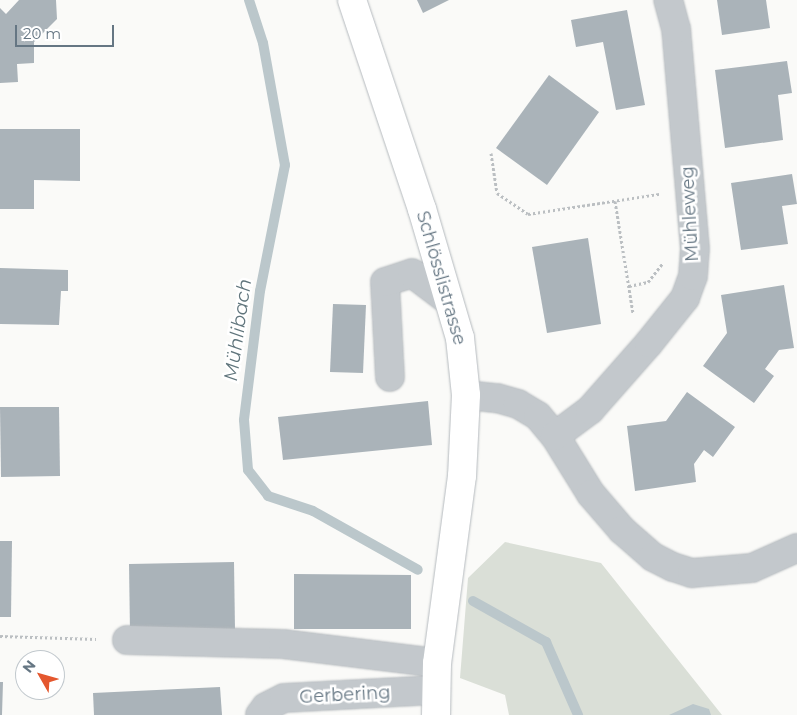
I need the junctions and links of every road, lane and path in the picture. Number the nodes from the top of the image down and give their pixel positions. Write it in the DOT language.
graph roads {
  1 [pos="352,0"];
  2 [pos="668,0"];
  3 [pos="491,153"];
  4 [pos="689,189"];
  5 [pos="615,201"];
  6 [pos="664,261"];
  7 [pos="629,286"];
  8 [pos="449,301"];
  9 [pos="640,353"];
  10 [pos="390,377"];
  11 [pos="466,395"];
  12 [pos="555,436"];
  13 [pos="797,548"];
  14 [pos="0,636"];
  15 [pos="99,639"];
  16 [pos="127,640"];
  17 [pos="437,663"];
  18 [pos="436,703"];
  19 [pos="260,715"];
  1 -- 8 [label="main road, Schlösslistrasse"];
  2 -- 4 [label="street, Mühleweg"];
  3 -- 5 [label="path"];
  4 -- 5 [label="path"];
  4 -- 9 [label="street, Mühleweg"];
  5 -- 7 [label="path"];
  6 -- 7 [label="path"];
  7 -- 9 [label="path"];
  8 -- 10 [label="street"];
  8 -- 11 [label="main road, Schlösslistrasse"];
  9 -- 12 [label="street, Mühleweg"];
  11 -- 12 [label="street"];
  11 -- 17 [label="main road, Schlösslistrasse"];
  12 -- 13 [label="street"];
  14 -- 15 [label="path"];
  16 -- 17 [label="street"];
  17 -- 18 [label="main road, Schlösslistrasse"];
  18 -- 19 [label="street, Gerbering"];
}
